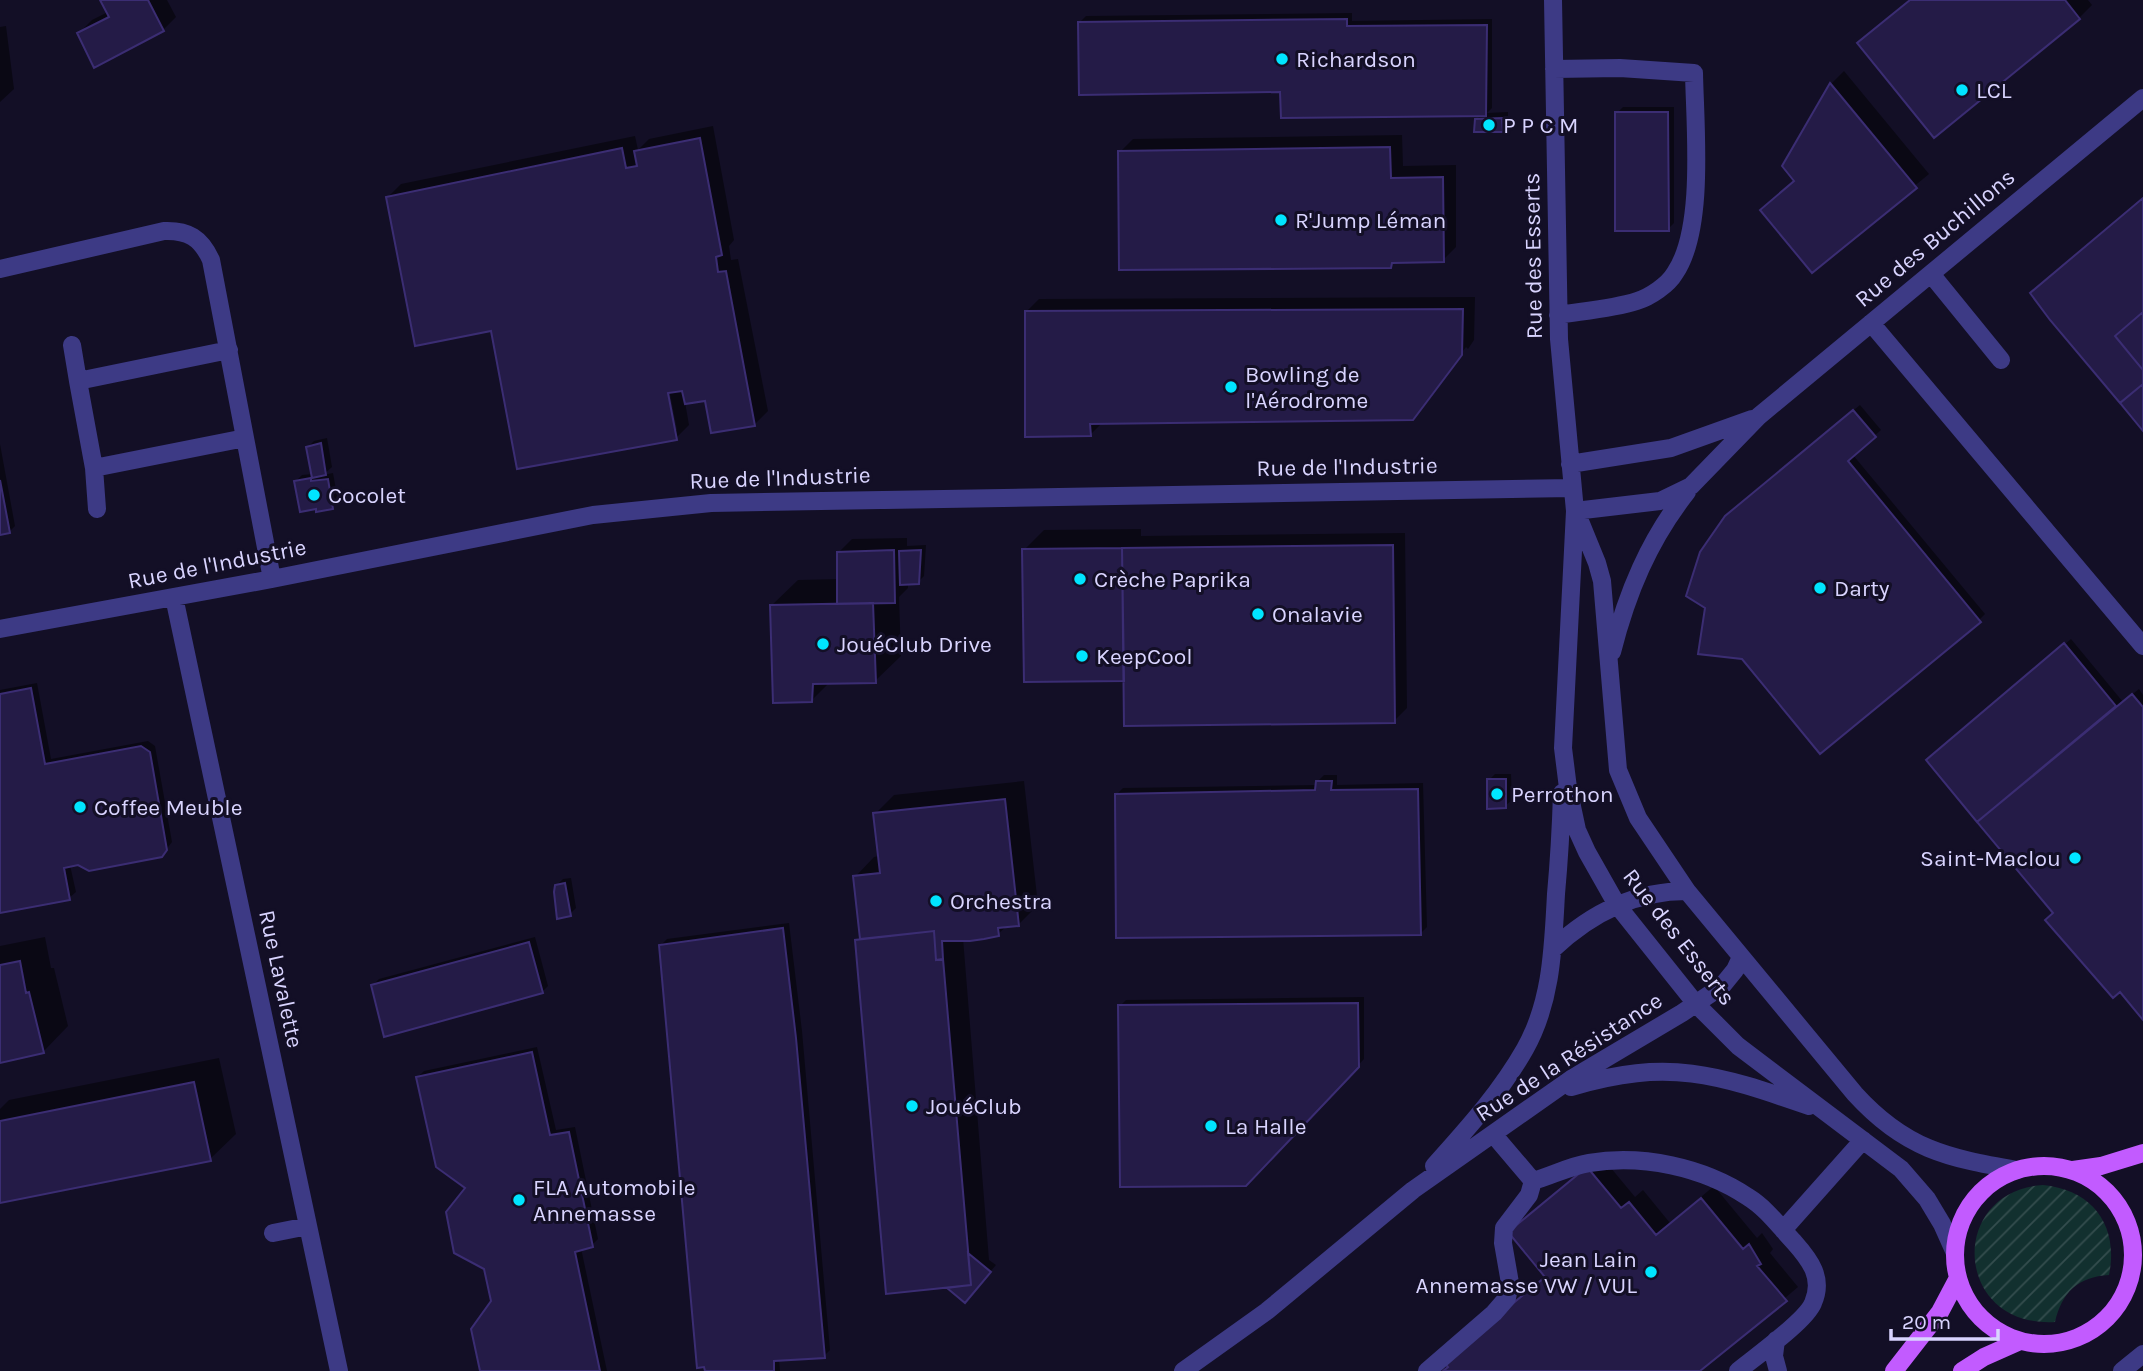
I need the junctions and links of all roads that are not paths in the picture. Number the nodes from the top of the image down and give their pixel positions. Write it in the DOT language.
graph roads {
  1 [pos="1553,0"];
  2 [pos="1554,68"];
  3 [pos="2143,98"];
  4 [pos="0,269"];
  5 [pos="1931,274"];
  6 [pos="1558,315"];
  7 [pos="1871,323"];
  8 [pos="72,345"];
  9 [pos="229,350"];
  10 [pos="2001,359"];
  11 [pos="78,381"];
  12 [pos="1759,416"];
  13 [pos="245,438"];
  14 [pos="1570,464"];
  15 [pos="94,468"];
  16 [pos="1691,486"];
  17 [pos="1572,488"];
  18 [pos="97,509"];
  19 [pos="1575,511"];
  20 [pos="272,579"];
  21 [pos="174,597"];
  22 [pos="0,629"];
  23 [pos="2143,646"];
  24 [pos="1609,667"];
  25 [pos="1563,748"];
  26 [pos="1686,891"];
  27 [pos="1618,905"];
  28 [pos="1553,949"];
  29 [pos="1741,957"];
  30 [pos="1696,1004"];
  31 [pos="1551,1093"];
  32 [pos="1825,1112"];
  33 [pos="1493,1134"];
  34 [pos="1863,1140"];
  35 [pos="2143,1153"];
  36 [pos="2017,1170"];
  37 [pos="2073,1170"];
  38 [pos="1533,1181"];
  39 [pos="1413,1189"];
  40 [pos="308,1226"];
  41 [pos="1783,1230"];
  42 [pos="273,1233"];
  43 [pos="2143,1234"];
  44 [pos="2134,1252"];
  45 [pos="1955,1253"];
  46 [pos="1958,1278"];
  47 [pos="1776,1340"];
  48 [pos="2020,1341"];
  49 [pos="2143,1354"];
  50 [pos="339,1371"];
  51 [pos="1183,1371"];
  52 [pos="1427,1371"];
  53 [pos="1738,1371"];
  54 [pos="1778,1371"];
  55 [pos="1894,1371"];
  56 [pos="1962,1371"];
  57 [pos="2122,1371"];
  1 -- 2 [label="street, Rue des Esserts"];
  2 -- 6 [label="street, Rue des Esserts"];
  2 -- 6 [label="street"];
  3 -- 5 [label="street, Rue des Buchillons"];
  4 -- 9 [label="street"];
  5 -- 7 [label="street, Rue des Buchillons"];
  5 -- 10 [label="street"];
  6 -- 14 [label="street, Rue des Esserts"];
  7 -- 12 [label="street, Rue des Buchillons"];
  7 -- 23 [label="street"];
  8 -- 11 [label="street"];
  9 -- 11 [label="street"];
  9 -- 13 [label="street"];
  11 -- 15 [label="street"];
  12 -- 14 [label="street, Rue des Buchillons"];
  12 -- 16 [label="street, Rue des Buchillons"];
  13 -- 15 [label="street"];
  13 -- 20 [label="street"];
  14 -- 17 [label="street, Rue des Esserts"];
  15 -- 18 [label="street"];
  16 -- 19 [label="street, Rue des Buchillons"];
  16 -- 24 [label="street"];
  17 -- 19 [label="street, Rue des Esserts"];
  17 -- 20 [label="street, Rue de l'Industrie"];
  19 -- 24 [label="street, Rue des Esserts"];
  19 -- 25 [label="street, Rue des Esserts"];
  20 -- 21 [label="street, Rue de l'Industrie"];
  21 -- 22 [label="street, Rue de l'Industrie"];
  21 -- 40 [label="street, Rue Lavalette"];
  24 -- 26 [label="street, Rue des Esserts"];
  25 -- 27 [label="street, Rue des Esserts"];
  25 -- 28 [label="street, Rue de la Résistance"];
  26 -- 27 [label="street"];
  26 -- 29 [label="street, Rue des Esserts"];
  27 -- 28 [label="street"];
  27 -- 30 [label="street, Rue des Esserts"];
  28 -- 39 [label="street, Rue de la Résistance"];
  29 -- 30 [label="street, Rue de la Résistance"];
  29 -- 36 [label="street, Rue des Esserts"];
  30 -- 31 [label="street, Rue de la Résistance"];
  30 -- 32 [label="street, Rue des Esserts"];
  31 -- 32 [label="street"];
  31 -- 33 [label="street, Rue de la Résistance"];
  32 -- 34 [label="street, Rue des Esserts"];
  33 -- 38 [label="street"];
  33 -- 39 [label="street, Rue de la Résistance"];
  34 -- 41 [label="street"];
  34 -- 45 [label="street, Rue des Esserts"];
  35 -- 37 [label="main road"];
  36 -- 37 [label="main road"];
  36 -- 45 [label="main road"];
  37 -- 44 [label="main road"];
  38 -- 41 [label="street"];
  38 -- 52 [label="street"];
  39 -- 51 [label="street, Rue de la Résistance"];
  40 -- 42 [label="street"];
  40 -- 50 [label="street, Rue Lavalette"];
  41 -- 47 [label="street"];
  43 -- 44 [label="main road"];
  44 -- 48 [label="main road"];
  45 -- 46 [label="main road"];
  46 -- 48 [label="main road"];
  46 -- 55 [label="main road"];
  47 -- 53 [label="street"];
  47 -- 54 [label="street"];
  48 -- 56 [label="main road"];
  49 -- 57 [label="street"];
}
